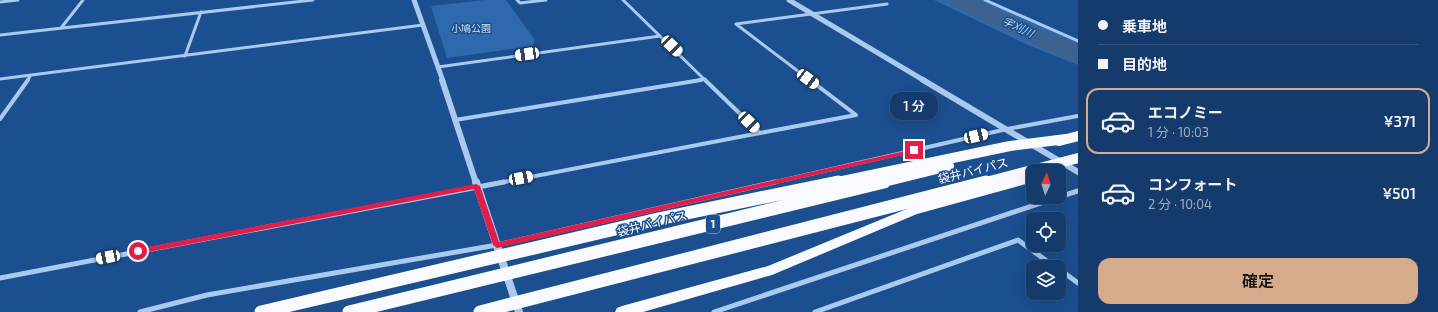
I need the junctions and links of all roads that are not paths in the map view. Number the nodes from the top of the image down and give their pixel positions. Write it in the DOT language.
graph roads {
  1 [pos="18,0"];
  2 [pos="83,0"];
  3 [pos="313,0"];
  4 [pos="414,0"];
  5 [pos="517,0"];
  6 [pos="546,0"];
  7 [pos="623,0"];
  8 [pos="789,0"];
  9 [pos="985,0"];
  10 [pos="0,2"];
  11 [pos="887,4"];
  12 [pos="201,12"];
  13 [pos="811,13"];
  14 [pos="423,25"];
  15 [pos="61,28"];
  16 [pos="0,35"];
  17 [pos="660,36"];
  18 [pos="1078,41"];
  19 [pos="185,56"];
  20 [pos="438,67"];
  21 [pos="31,75"];
  22 [pos="0,79"];
  23 [pos="705,79"];
  24 [pos="1078,116"];
  25 [pos="0,120"];
  26 [pos="455,120"];
  27 [pos="1007,129"];
  28 [pos="760,132"];
  29 [pos="1072,138"];
  30 [pos="1078,159"];
  31 [pos="1066,164"];
  32 [pos="1078,172"];
  33 [pos="1026,180"];
  34 [pos="476,186"];
  35 [pos="1078,190"];
  36 [pos="1066,194"];
  37 [pos="1038,204"];
  38 [pos="497,245"];
  39 [pos="1046,260"];
  40 [pos="1066,275"];
  41 [pos="0,278"];
  42 [pos="1078,283"];
  43 [pos="140,312"];
  44 [pos="261,312"];
  45 [pos="349,312"];
  46 [pos="480,312"];
  47 [pos="519,312"];
  48 [pos="622,312"];
  49 [pos="714,312"];
  50 [pos="815,312"];
  1 -- 10 [label="street"];
  2 -- 15 [label="street"];
  3 -- 12 [label="street"];
  4 -- 14 [label="street"];
  5 -- 6 [label="street"];
  7 -- 17 [label="street"];
  8 -- 13 [label="street"];
  9 -- 18 [label="street"];
  11 -- 13 [label="street"];
  12 -- 15 [label="street"];
  12 -- 19 [label="street"];
  13 -- 27 [label="street"];
  13 -- 28 [label="street"];
  14 -- 19 [label="street"];
  14 -- 20 [label="street"];
  15 -- 16 [label="street"];
  17 -- 20 [label="street"];
  17 -- 23 [label="street"];
  19 -- 21 [label="street"];
  20 -- 26 [label="street"];
  21 -- 22 [label="street"];
  21 -- 25 [label="street"];
  23 -- 26 [label="street"];
  23 -- 28 [label="street"];
  24 -- 27 [label="street"];
  26 -- 34 [label="street"];
  27 -- 32 [label="street"];
  27 -- 38 [label="street"];
  28 -- 34 [label="street"];
  29 -- 44 [label="highway, bridge"];
  29 -- 45 [label="highway, 袋井バイパス / 1, bridge"];
  30 -- 31 [label="highway"];
  30 -- 46 [label="highway, 袋井バイパス / 1, bridge"];
  33 -- 48 [label="highway"];
  34 -- 38 [label="street"];
  34 -- 41 [label="street"];
  35 -- 36 [label="street"];
  37 -- 49 [label="street"];
  38 -- 43 [label="street"];
  38 -- 47 [label="street"];
  39 -- 50 [label="street"];
  40 -- 42 [label="street"];
}
